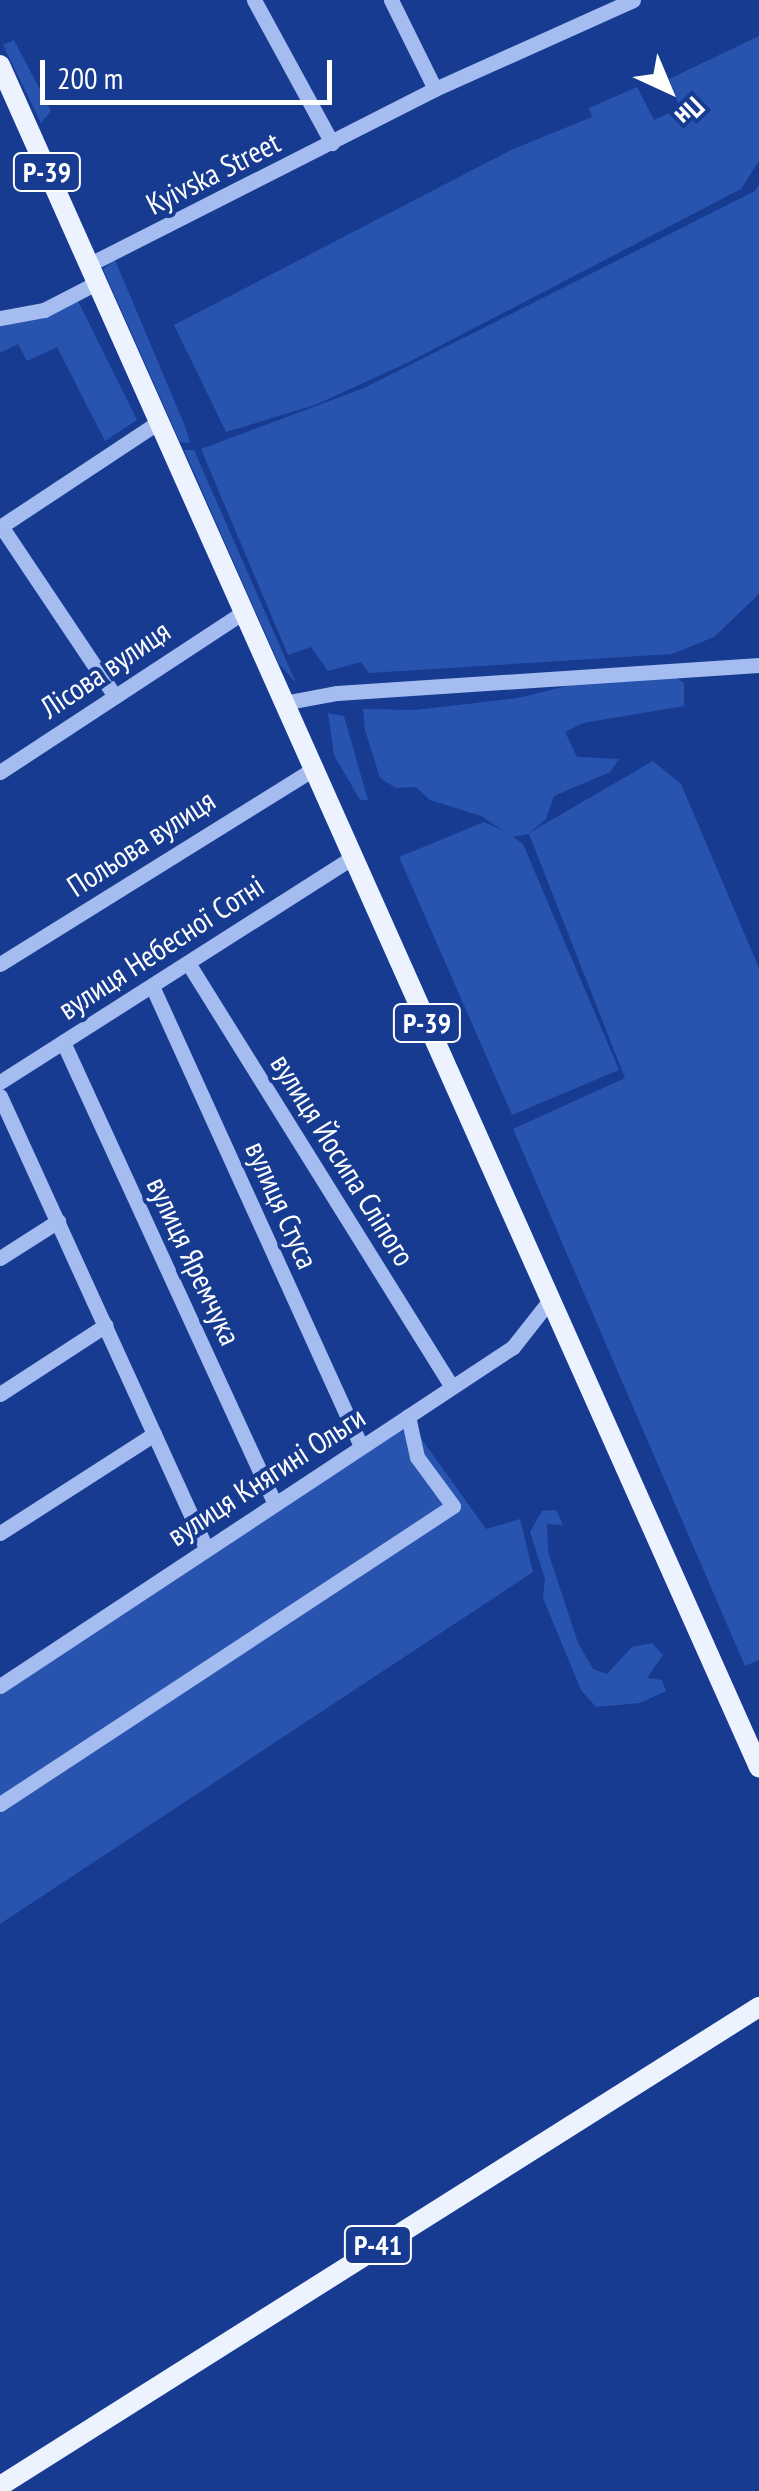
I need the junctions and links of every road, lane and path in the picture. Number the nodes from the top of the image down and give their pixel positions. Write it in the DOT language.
graph roads {
  1 [pos="254,0"];
  2 [pos="391,0"];
  3 [pos="633,0"];
  4 [pos="0,65"];
  5 [pos="436,89"];
  6 [pos="332,143"];
  7 [pos="89,280"];
  8 [pos="0,318"];
  9 [pos="160,422"];
  10 [pos="2,522"];
  11 [pos="242,613"];
  12 [pos="759,665"];
  13 [pos="115,696"];
  14 [pos="282,703"];
  15 [pos="312,770"];
  16 [pos="0,772"];
  17 [pos="352,858"];
  18 [pos="188,962"];
  19 [pos="0,964"];
  20 [pos="152,986"];
  21 [pos="63,1042"];
  22 [pos="0,1082"];
  23 [pos="0,1096"];
  24 [pos="58,1221"];
  25 [pos="0,1258"];
  26 [pos="550,1300"];
  27 [pos="106,1325"];
  28 [pos="452,1388"];
  29 [pos="0,1394"];
  30 [pos="408,1416"];
  31 [pos="154,1434"];
  32 [pos="361,1446"];
  33 [pos="274,1502"];
  34 [pos="0,1533"];
  35 [pos="206,1548"];
  36 [pos="0,1686"];
  37 [pos="759,1767"];
  38 [pos="0,1804"];
  39 [pos="759,2007"];
  40 [pos="0,2486"];
  1 -- 6 [label="street"];
  2 -- 5 [label="street"];
  3 -- 5 [label="street, Kyivska Street"];
  4 -- 7 [label="main road, Р-39"];
  5 -- 6 [label="street, Kyivska Street"];
  6 -- 7 [label="street, Kyivska Street"];
  7 -- 8 [label="street, Kyivska Street"];
  7 -- 9 [label="main road, Р-39"];
  9 -- 10 [label="street"];
  9 -- 11 [label="main road, Р-39"];
  10 -- 13 [label="street"];
  11 -- 13 [label="street, Лісова вулиця"];
  11 -- 14 [label="main road, Р-39"];
  12 -- 14 [label="street"];
  13 -- 16 [label="street, Лісова вулиця"];
  14 -- 15 [label="main road, Р-39"];
  15 -- 17 [label="main road, Р-39"];
  15 -- 19 [label="street, Польова вулиця"];
  17 -- 18 [label="street, вулиця Небесної Сотні"];
  17 -- 26 [label="main road, Р-39"];
  18 -- 20 [label="street, вулиця Небесної Сотні"];
  18 -- 28 [label="street, вулиця Йосипа Сліпого"];
  20 -- 21 [label="street, вулиця Небесної Сотні"];
  20 -- 32 [label="street, вулиця Стуса"];
  21 -- 22 [label="street, вулиця Небесної Сотні"];
  21 -- 33 [label="street, вулиця Яремчука"];
  23 -- 24 [label="street"];
  24 -- 25 [label="street"];
  24 -- 27 [label="street"];
  26 -- 28 [label="street, вулиця Княгині Ольги"];
  26 -- 37 [label="main road, Р-39"];
  27 -- 29 [label="street"];
  27 -- 31 [label="street"];
  28 -- 30 [label="street, вулиця Княгині Ольги"];
  30 -- 32 [label="street, вулиця Княгині Ольги"];
  30 -- 38 [label="street"];
  31 -- 34 [label="street"];
  31 -- 35 [label="street"];
  32 -- 33 [label="street, вулиця Княгині Ольги"];
  33 -- 35 [label="street, вулиця Княгині Ольги"];
  35 -- 36 [label="street, вулиця Княгині Ольги"];
  39 -- 40 [label="main road, Р-41"];
}
